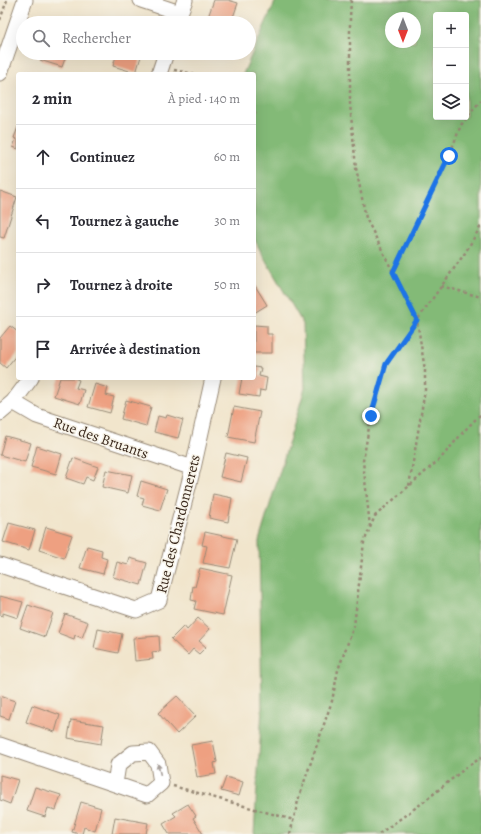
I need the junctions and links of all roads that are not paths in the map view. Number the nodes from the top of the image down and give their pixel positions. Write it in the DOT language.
graph roads {
  1 [pos="24,0"];
  2 [pos="141,0"];
  3 [pos="180,12"];
  4 [pos="19,16"];
  5 [pos="16,24"];
  6 [pos="164,60"];
  7 [pos="160,71"];
  8 [pos="0,73"];
  9 [pos="30,380"];
  10 [pos="213,380"];
  11 [pos="13,402"];
  12 [pos="0,412"];
  13 [pos="193,468"];
  14 [pos="0,565"];
  15 [pos="0,745"];
  16 [pos="115,784"];
  1 -- 4 [label="street"];
  2 -- 3 [label="street"];
  5 -- 8 [label="street"];
  6 -- 7 [label="street"];
  9 -- 11 [label="street"];
  10 -- 13 [label="street, Rue des Chardonnerets"];
  11 -- 12 [label="street"];
  11 -- 13 [label="street, Rue des Bruants"];
  13 -- 14 [label="street, Rue des Chardonnerets"];
  15 -- 16 [label="street"];
  16 -- 16 [label="street, one-way"];
}
